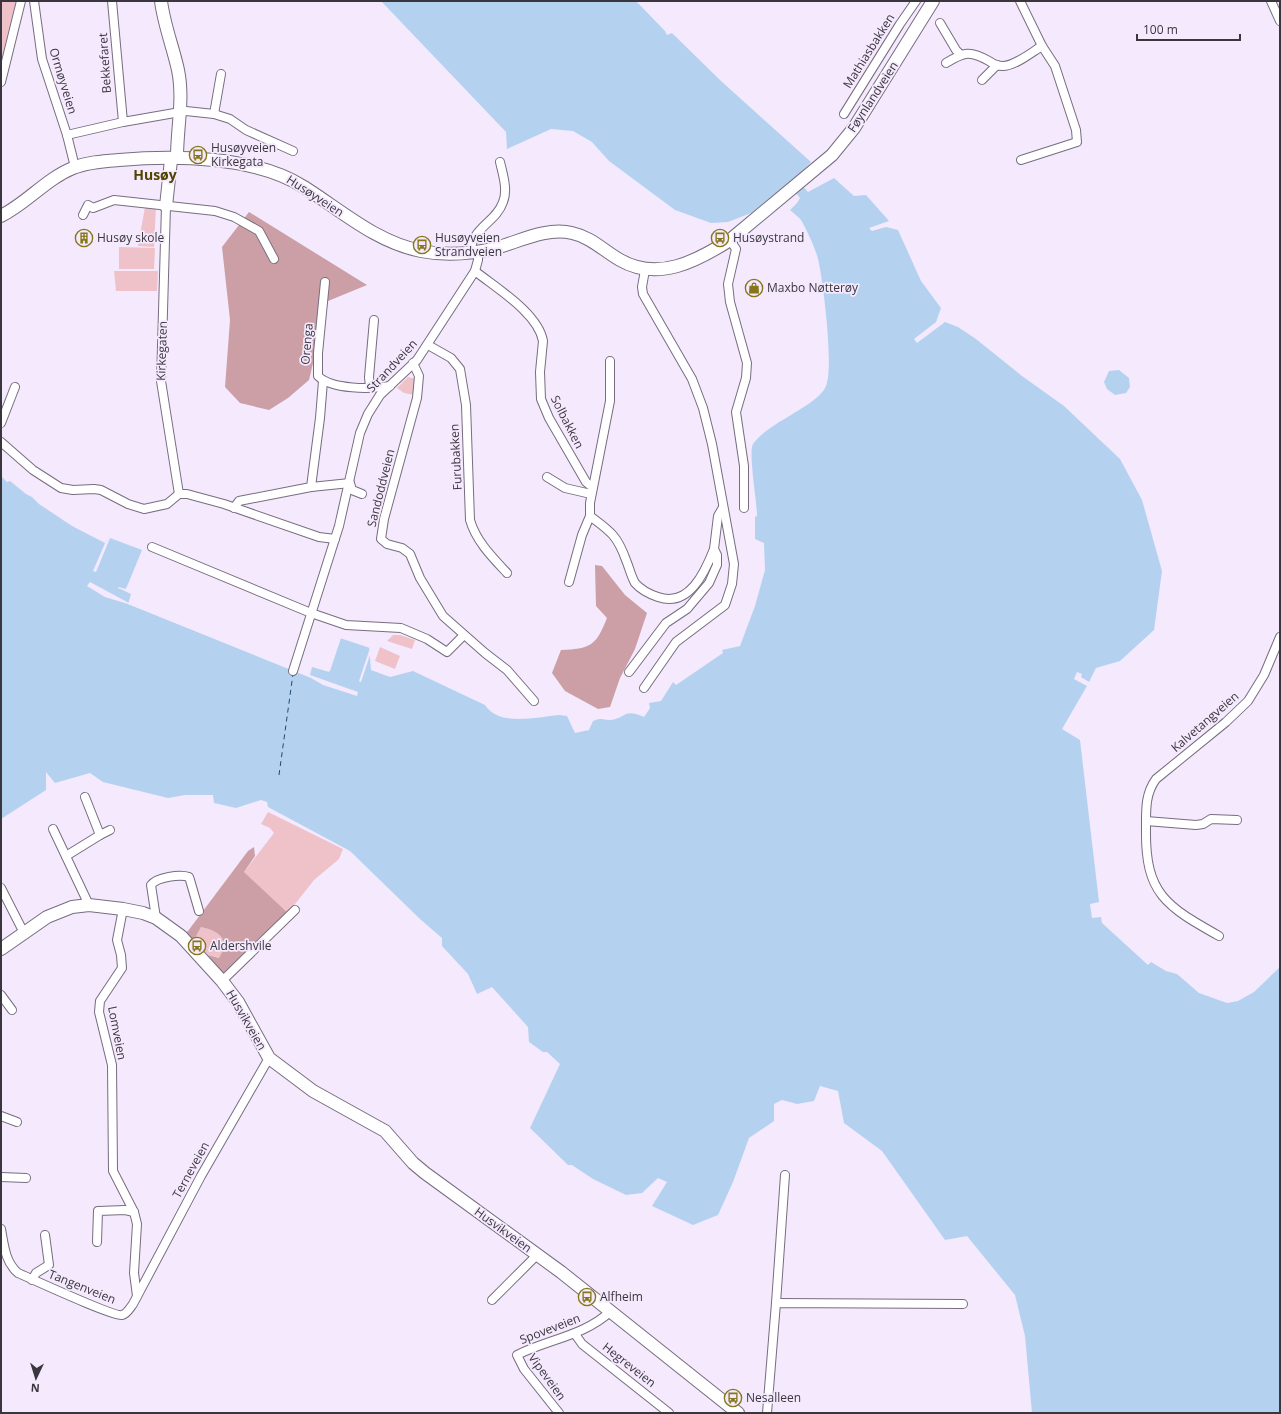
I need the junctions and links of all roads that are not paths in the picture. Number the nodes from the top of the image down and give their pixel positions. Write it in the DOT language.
graph roads {
  1 [pos="21,1"];
  2 [pos="34,1"];
  3 [pos="112,1"];
  4 [pos="161,1"];
  5 [pos="916,1"];
  6 [pos="933,1"];
  7 [pos="1020,1"];
  8 [pos="1271,1"];
  9 [pos="1280,21"];
  10 [pos="940,23"];
  11 [pos="1042,46"];
  12 [pos="960,54"];
  13 [pos="946,62"];
  14 [pos="997,65"];
  15 [pos="221,74"];
  16 [pos="982,80"];
  17 [pos="1,82"];
  18 [pos="180,112"];
  19 [pos="214,114"];
  20 [pos="844,114"];
  21 [pos="123,122"];
  22 [pos="67,135"];
  23 [pos="292,151"];
  24 [pos="177,157"];
  25 [pos="1021,160"];
  26 [pos="500,162"];
  27 [pos="75,167"];
  28 [pos="797,186"];
  29 [pos="166,206"];
  30 [pos="1,216"];
  31 [pos="83,216"];
  32 [pos="730,240"];
  33 [pos="474,252"];
  34 [pos="274,259"];
  35 [pos="645,270"];
  36 [pos="475,271"];
  37 [pos="325,282"];
  38 [pos="374,320"];
  39 [pos="428,345"];
  40 [pos="610,361"];
  41 [pos="413,363"];
  42 [pos="323,381"];
  43 [pos="390,386"];
  44 [pos="15,387"];
  45 [pos="370,387"];
  46 [pos="1,423"];
  47 [pos="1,442"];
  48 [pos="547,477"];
  49 [pos="350,483"];
  50 [pos="311,487"];
  51 [pos="592,490"];
  52 [pos="179,494"];
  53 [pos="362,494"];
  54 [pos="234,508"];
  55 [pos="722,508"];
  56 [pos="744,508"];
  57 [pos="590,516"];
  58 [pos="335,539"];
  59 [pos="152,547"];
  60 [pos="714,549"];
  61 [pos="507,572"];
  62 [pos="569,582"];
  63 [pos="311,613"];
  64 [pos="464,635"];
  65 [pos="1280,637"];
  66 [pos="293,670"];
  67 [pos="629,672"];
  68 [pos="644,688"];
  69 [pos="534,700"];
  70 [pos="85,797"];
  71 [pos="1146,820"];
  72 [pos="1237,820"];
  73 [pos="53,829"];
  74 [pos="110,830"];
  75 [pos="100,834"];
  76 [pos="66,856"];
  77 [pos="1,888"];
  78 [pos="89,905"];
  79 [pos="123,909"];
  80 [pos="295,910"];
  81 [pos="199,911"];
  82 [pos="156,918"];
  83 [pos="24,933"];
  84 [pos="1218,936"];
  85 [pos="1,949"];
  86 [pos="222,981"];
  87 [pos="1,995"];
  88 [pos="12,1010"];
  89 [pos="269,1058"];
  90 [pos="1,1116"];
  91 [pos="17,1122"];
  92 [pos="785,1175"];
  93 [pos="1,1177"];
  94 [pos="26,1178"];
  95 [pos="134,1212"];
  96 [pos="1,1229"];
  97 [pos="45,1235"];
  98 [pos="96,1242"];
  99 [pos="537,1255"];
  100 [pos="32,1280"];
  101 [pos="137,1296"];
  102 [pos="492,1300"];
  103 [pos="776,1302"];
  104 [pos="963,1304"];
  105 [pos="611,1311"];
  106 [pos="575,1334"];
  107 [pos="517,1355"];
  108 [pos="559,1413"];
  109 [pos="669,1413"];
  110 [pos="738,1413"];
  111 [pos="767,1413"];
  1 -- 17 [label="street"];
  2 -- 22 [label="street, Ormøyveien"];
  3 -- 21 [label="street, Bekkefaret"];
  4 -- 18 [label="main road, Kirkegaten"];
  5 -- 20 [label="street, Mathiasbakken"];
  6 -- 28 [label="main road, Føynlandveien"];
  7 -- 11 [label="street"];
  8 -- 9 [label="street"];
  10 -- 12 [label="street"];
  11 -- 14 [label="street"];
  11 -- 25 [label="street"];
  12 -- 13 [label="street"];
  12 -- 14 [label="street"];
  14 -- 16 [label="street"];
  15 -- 19 [label="street"];
  18 -- 19 [label="street"];
  18 -- 21 [label="street"];
  18 -- 24 [label="main road, Kirkegaten"];
  19 -- 23 [label="street"];
  21 -- 22 [label="street"];
  22 -- 27 [label="street, Ormøyveien"];
  24 -- 27 [label="main road, Husøyveien"];
  24 -- 29 [label="main road, Kirkegaten"];
  24 -- 33 [label="main road, Husøyveien"];
  26 -- 33 [label="street"];
  27 -- 30 [label="main road, Husøyveien"];
  28 -- 32 [label="main road, Husøyveien"];
  29 -- 31 [label="street"];
  29 -- 34 [label="street"];
  29 -- 52 [label="street, Kirkegaten"];
  32 -- 35 [label="main road, Husøyveien"];
  32 -- 56 [label="street"];
  33 -- 35 [label="main road, Husøyveien"];
  33 -- 36 [label="street, Strandveien"];
  35 -- 55 [label="street"];
  36 -- 39 [label="street, Strandveien"];
  36 -- 51 [label="street, Solbakken"];
  37 -- 42 [label="street, Orenga"];
  38 -- 45 [label="street"];
  39 -- 41 [label="street, Strandveien"];
  39 -- 61 [label="street, Furubakken"];
  40 -- 51 [label="street"];
  41 -- 43 [label="street, Strandveien"];
  41 -- 64 [label="street, Sandoddveien"];
  42 -- 45 [label="street"];
  42 -- 50 [label="street"];
  43 -- 45 [label="street"];
  43 -- 49 [label="street, Strandveien"];
  44 -- 46 [label="street"];
  47 -- 52 [label="street"];
  48 -- 51 [label="street"];
  49 -- 50 [label="street"];
  49 -- 53 [label="street"];
  49 -- 58 [label="street, Strandveien"];
  50 -- 54 [label="street"];
  51 -- 57 [label="street"];
  52 -- 54 [label="street"];
  54 -- 58 [label="street"];
  55 -- 60 [label="street"];
  55 -- 68 [label="street"];
  57 -- 60 [label="street"];
  57 -- 62 [label="street"];
  58 -- 63 [label="street, Strandveien"];
  59 -- 63 [label="street"];
  60 -- 67 [label="street"];
  63 -- 64 [label="street"];
  63 -- 66 [label="street, Strandveien"];
  64 -- 69 [label="street, Sandoddveien"];
  65 -- 71 [label="street, Kalvetangveien"];
  70 -- 75 [label="street"];
  71 -- 72 [label="street"];
  71 -- 84 [label="street, Kalvetangveien"];
  73 -- 76 [label="street"];
  74 -- 75 [label="street"];
  75 -- 76 [label="street"];
  76 -- 78 [label="street"];
  77 -- 83 [label="street"];
  78 -- 79 [label="main road, Husvikveien"];
  78 -- 83 [label="main road, Husvikveien"];
  79 -- 82 [label="main road, Husvikveien"];
  79 -- 95 [label="street, Lomveien"];
  80 -- 86 [label="street"];
  81 -- 82 [label="street"];
  82 -- 86 [label="main road, Husvikveien"];
  83 -- 85 [label="main road, Husvikveien"];
  86 -- 89 [label="main road, Husvikveien"];
  87 -- 88 [label="street"];
  89 -- 99 [label="main road, Husvikveien"];
  89 -- 101 [label="street, Terneveien"];
  90 -- 91 [label="street"];
  92 -- 103 [label="street"];
  93 -- 94 [label="street"];
  95 -- 98 [label="street"];
  95 -- 101 [label="street, Lomveien"];
  96 -- 100 [label="street, Tangenveien"];
  97 -- 100 [label="street, Tangenveien"];
  99 -- 102 [label="street, Husvikveien"];
  99 -- 105 [label="main road, Husvikveien"];
  100 -- 101 [label="street, Tangenveien"];
  103 -- 104 [label="street"];
  103 -- 111 [label="street"];
  105 -- 106 [label="street, Spoveveien"];
  105 -- 110 [label="main road, Husvikveien"];
  106 -- 107 [label="street, Spoveveien"];
  106 -- 109 [label="street, Hegreveien"];
  107 -- 108 [label="street, Vipeveien"];
}
